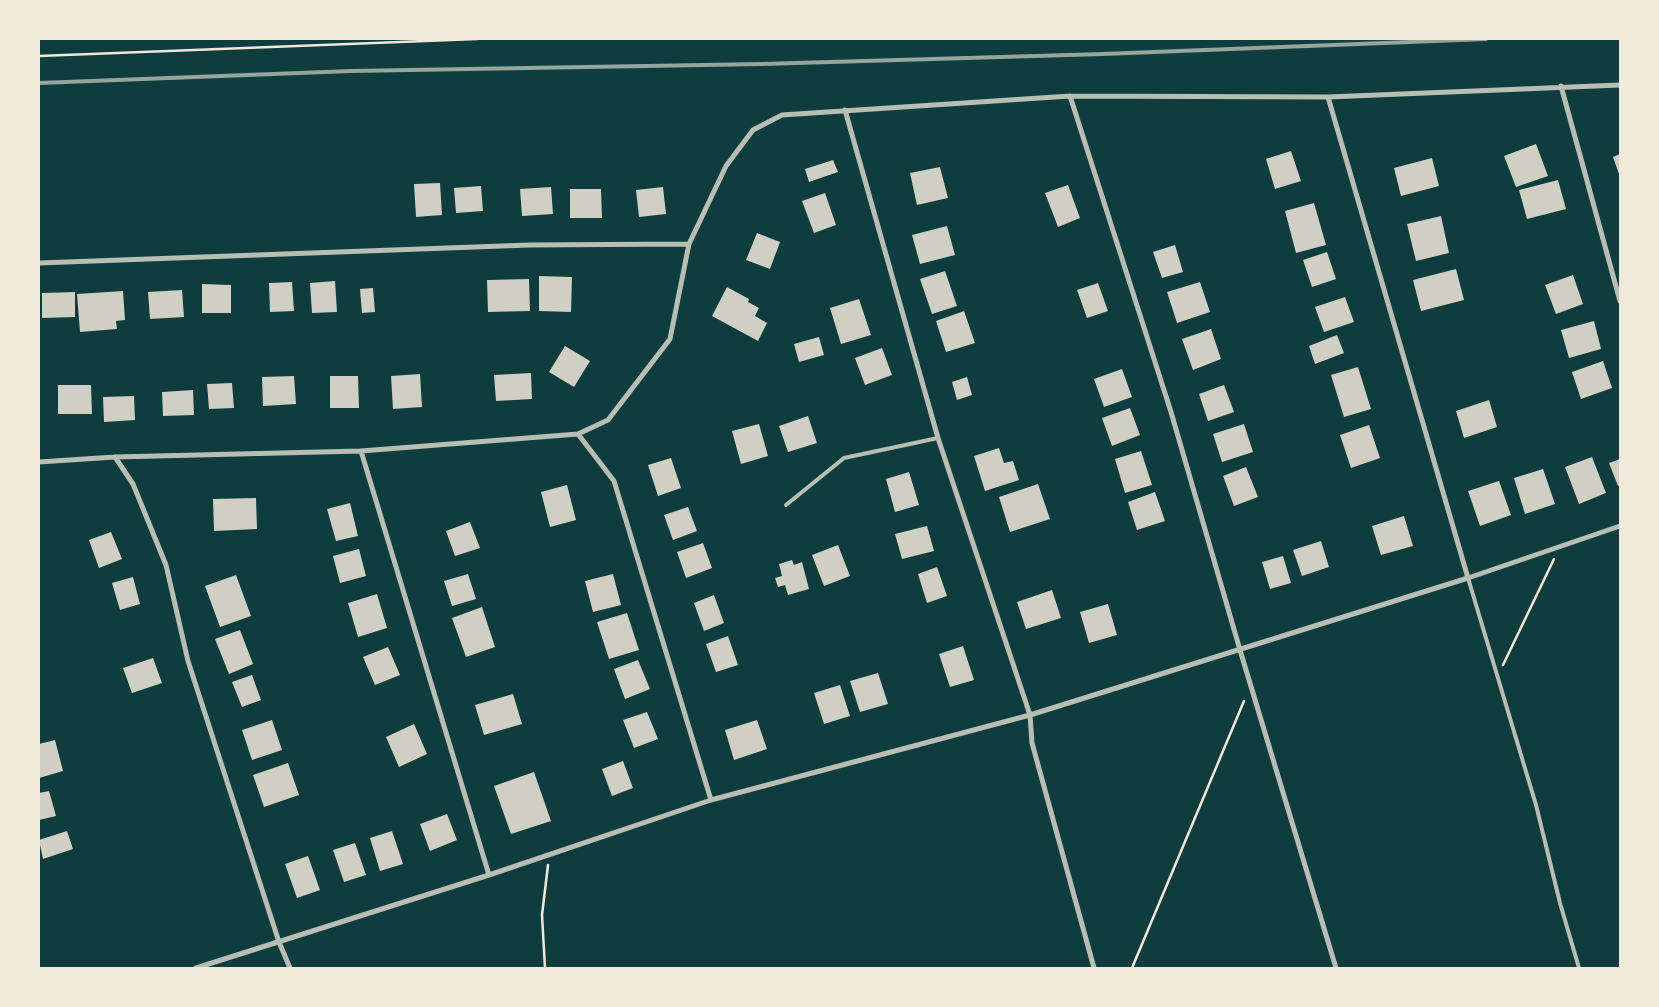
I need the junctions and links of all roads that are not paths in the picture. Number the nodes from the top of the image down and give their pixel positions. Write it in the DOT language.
graph roads {
  1 [pos="1620,85"];
  2 [pos="1561,86"];
  3 [pos="1070,96"];
  4 [pos="1328,97"];
  5 [pos="845,110"];
  6 [pos="688,244"];
  7 [pos="39,263"];
  8 [pos="1620,301"];
  9 [pos="578,434"];
  10 [pos="938,438"];
  11 [pos="361,451"];
  12 [pos="115,457"];
  13 [pos="39,462"];
  14 [pos="786,505"];
  15 [pos="1620,526"];
  16 [pos="1468,578"];
  17 [pos="1240,650"];
  18 [pos="1030,715"];
  19 [pos="710,800"];
  20 [pos="489,875"];
  21 [pos="279,942"];
  22 [pos="196,968"];
  23 [pos="290,968"];
  24 [pos="1094,968"];
  25 [pos="1336,968"];
  26 [pos="1579,968"];
  1 -- 2 [label="street"];
  2 -- 4 [label="street"];
  2 -- 8 [label="street"];
  3 -- 4 [label="street"];
  3 -- 5 [label="street"];
  3 -- 17 [label="street"];
  4 -- 16 [label="street"];
  5 -- 6 [label="street"];
  5 -- 10 [label="street"];
  6 -- 7 [label="street"];
  6 -- 9 [label="street"];
  9 -- 11 [label="street"];
  9 -- 19 [label="street"];
  10 -- 14 [label="lane"];
  10 -- 18 [label="street"];
  11 -- 12 [label="street"];
  11 -- 20 [label="street"];
  12 -- 13 [label="street"];
  12 -- 21 [label="street"];
  15 -- 16 [label="street"];
  16 -- 17 [label="street"];
  16 -- 26 [label="lane"];
  17 -- 18 [label="street"];
  17 -- 25 [label="street"];
  18 -- 19 [label="street"];
  18 -- 24 [label="street"];
  19 -- 20 [label="street"];
  20 -- 21 [label="street"];
  21 -- 22 [label="street"];
  21 -- 23 [label="street"];
}
